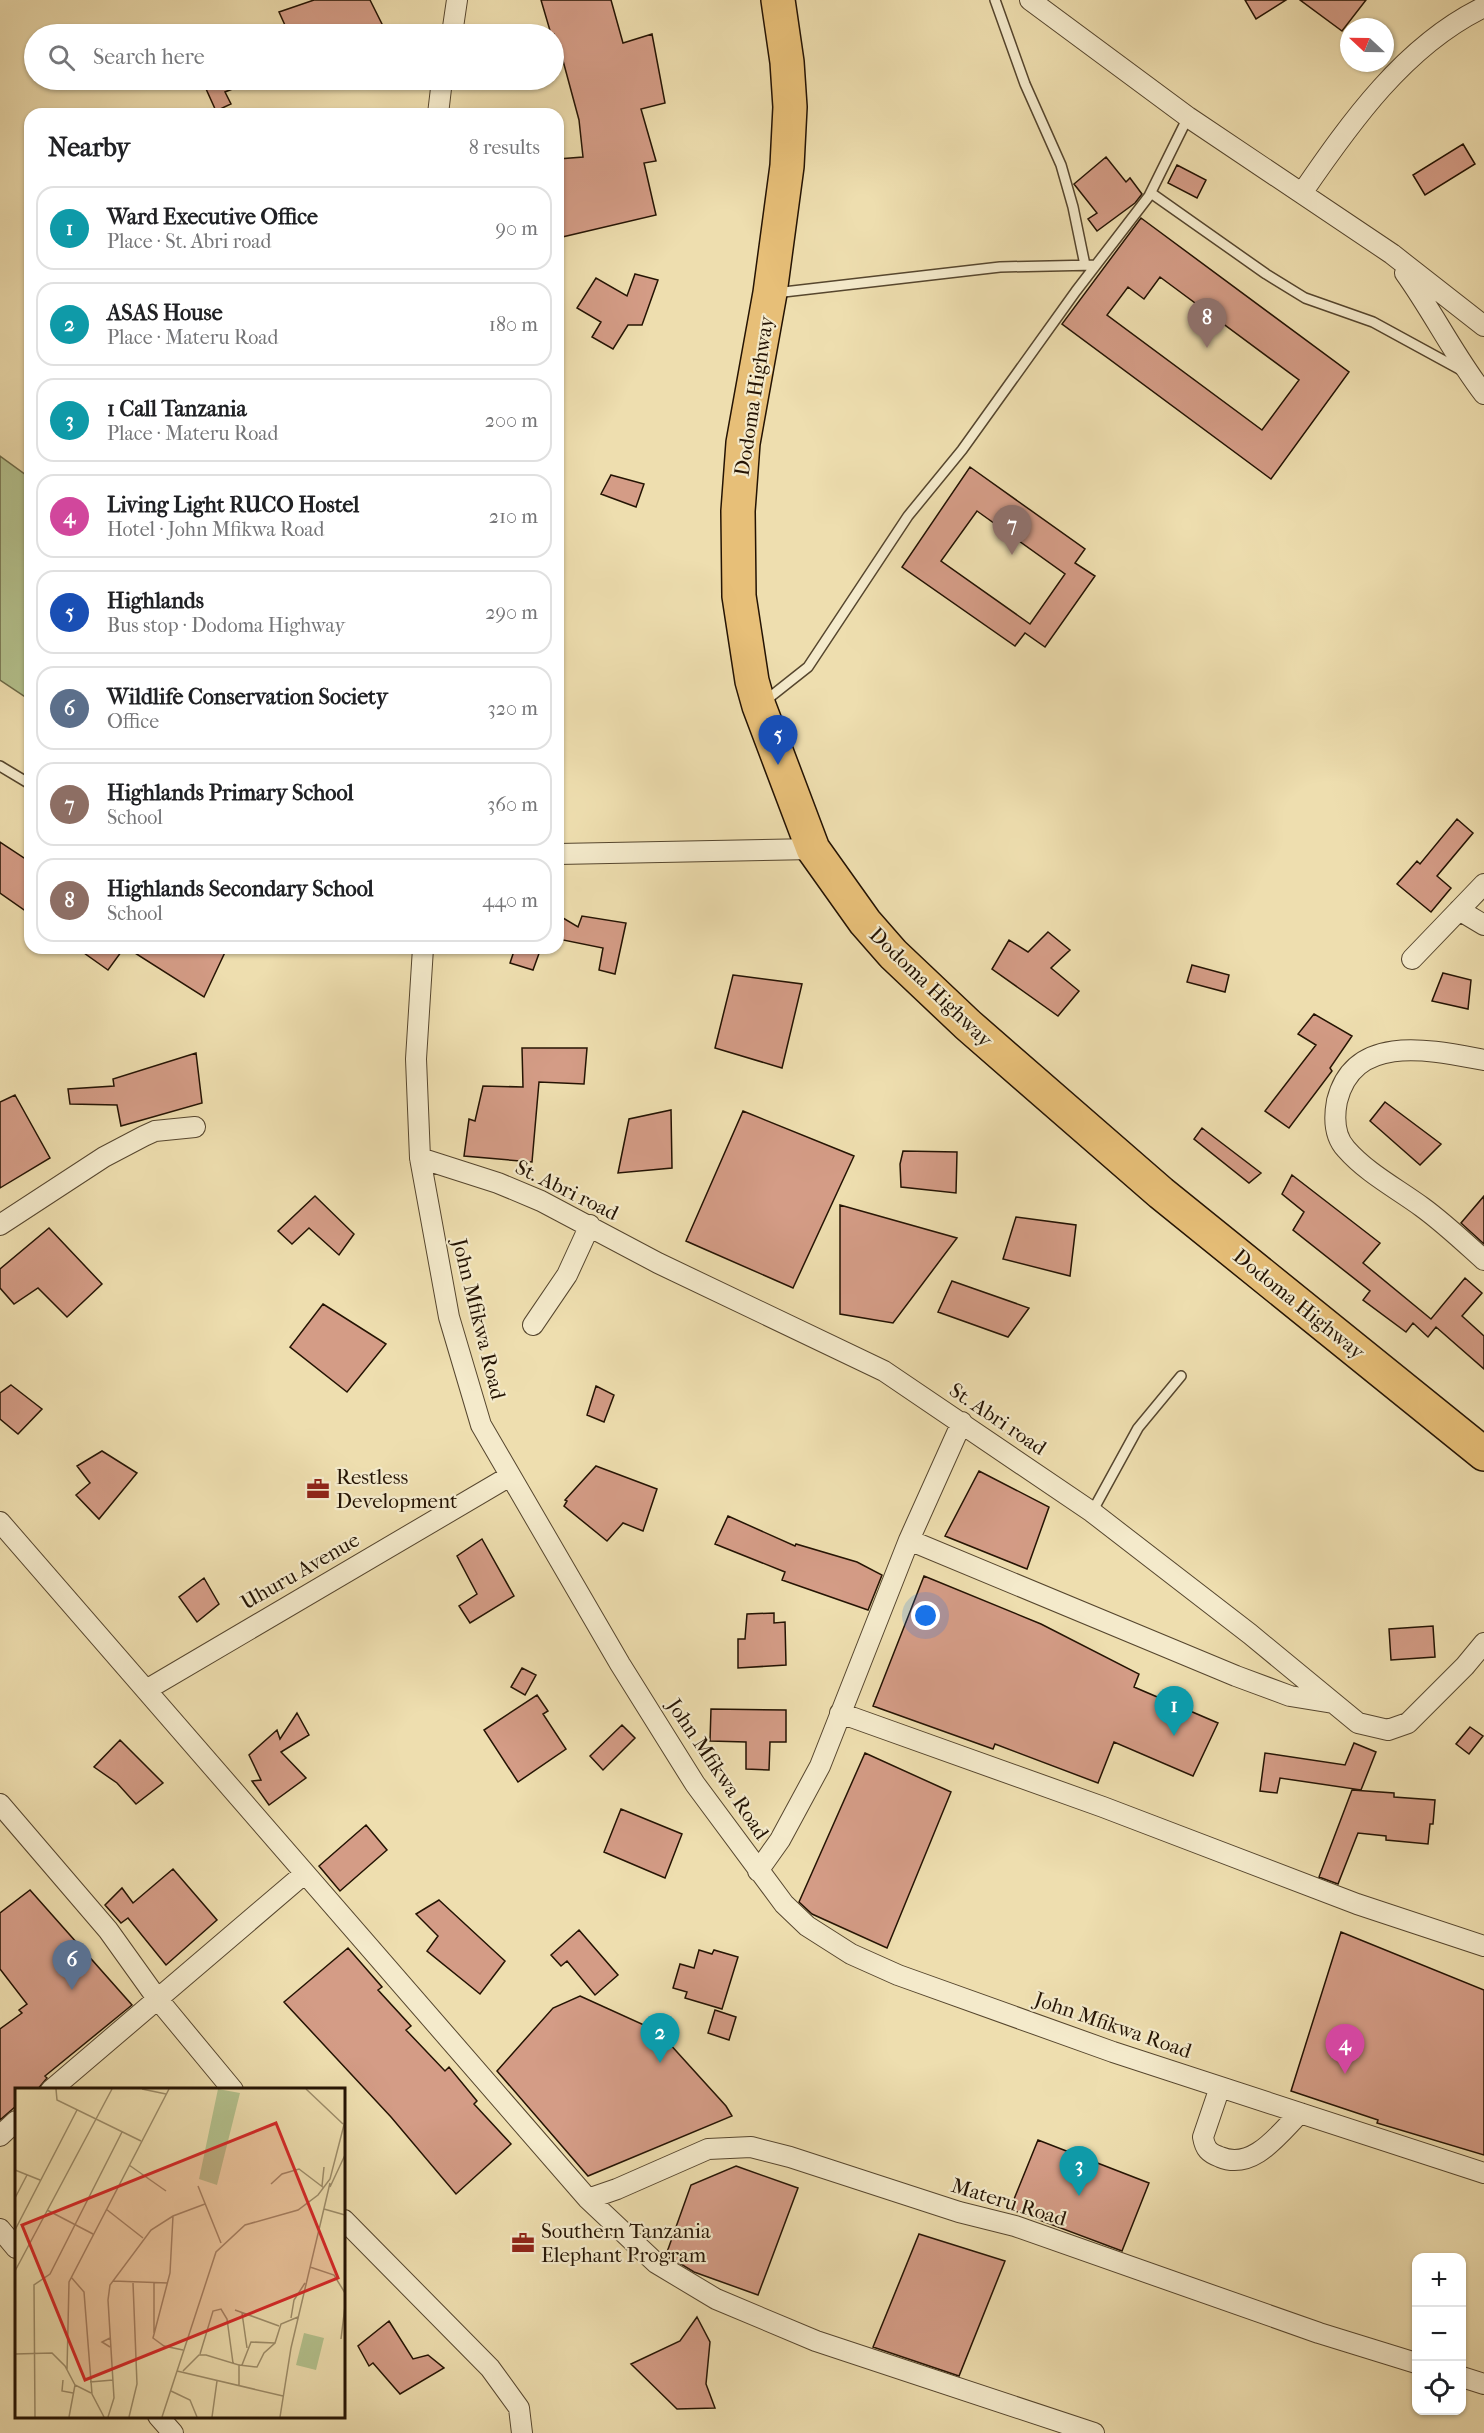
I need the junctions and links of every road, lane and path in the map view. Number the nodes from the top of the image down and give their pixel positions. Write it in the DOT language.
graph roads {
  1 [pos="458,0"];
  2 [pos="778,0"];
  3 [pos="995,0"];
  4 [pos="1030,0"];
  5 [pos="1484,7"];
  6 [pos="454,24"];
  7 [pos="441,90"];
  8 [pos="439,108"];
  9 [pos="1188,117"];
  10 [pos="1151,193"];
  11 [pos="1302,193"];
  12 [pos="1392,254"];
  13 [pos="1090,265"];
  14 [pos="770,293"];
  15 [pos="1484,326"];
  16 [pos="1469,374"];
  17 [pos="1484,394"];
  18 [pos="759,706"];
  19 [pos="0,766"];
  20 [pos="24,780"];
  21 [pos="813,849"];
  22 [pos="564,854"];
  23 [pos="1484,884"];
  24 [pos="1459,910"];
  25 [pos="1484,925"];
  26 [pos="423,954"];
  27 [pos="1412,959"];
  28 [pos="1484,1060"];
  29 [pos="195,1127"];
  30 [pos="420,1158"];
  31 [pos="590,1225"];
  32 [pos="0,1226"];
  33 [pos="1484,1260"];
  34 [pos="533,1325"];
  35 [pos="1181,1376"];
  36 [pos="962,1422"];
  37 [pos="1484,1454"];
  38 [pos="510,1476"];
  39 [pos="1092,1512"];
  40 [pos="0,1522"];
  41 [pos="909,1540"];
  42 [pos="1484,1643"];
  43 [pos="146,1690"];
  44 [pos="1333,1703"];
  45 [pos="840,1713"];
  46 [pos="0,1804"];
  47 [pos="758,1871"];
  48 [pos="304,1874"];
  49 [pos="1484,1946"];
  50 [pos="156,1997"];
  51 [pos="1220,2087"];
  52 [pos="53,2088"];
  53 [pos="230,2088"];
  54 [pos="1300,2113"];
  55 [pos="15,2122"];
  56 [pos="0,2136"];
  57 [pos="1484,2173"];
  58 [pos="588,2199"];
  59 [pos="345,2221"];
  60 [pos="0,2229"];
  61 [pos="15,2247"];
  62 [pos="1412,2362"];
  63 [pos="1466,2379"];
  64 [pos="1484,2384"];
  65 [pos="160,2418"];
  66 [pos="173,2433"];
  67 [pos="522,2433"];
  68 [pos="1094,2433"];
  1 -- 6 [label="street"];
  2 -- 14 [label="highway, Dodoma Highway"];
  3 -- 13 [label="lane"];
  4 -- 9 [label="street"];
  5 -- 11 [label="street"];
  7 -- 8 [label="street"];
  9 -- 10 [label="lane"];
  9 -- 11 [label="street"];
  10 -- 13 [label="lane"];
  10 -- 16 [label="lane"];
  11 -- 12 [label="street"];
  12 -- 15 [label="street"];
  12 -- 16 [label="street"];
  13 -- 14 [label="lane"];
  13 -- 18 [label="lane"];
  14 -- 18 [label="highway, Dodoma Highway"];
  16 -- 17 [label="street"];
  18 -- 21 [label="highway, Dodoma Highway"];
  19 -- 20 [label="lane"];
  21 -- 22 [label="street"];
  21 -- 37 [label="highway, Dodoma Highway"];
  23 -- 24 [label="street"];
  24 -- 25 [label="street"];
  24 -- 27 [label="street"];
  26 -- 30 [label="street, John Mfikwa Road"];
  28 -- 33 [label="street"];
  29 -- 32 [label="street"];
  30 -- 31 [label="street, St. Abri road"];
  30 -- 38 [label="street, John Mfikwa Road"];
  31 -- 34 [label="street"];
  31 -- 36 [label="street, St. Abri road"];
  35 -- 39 [label="lane"];
  36 -- 39 [label="street, St. Abri road"];
  36 -- 41 [label="street"];
  38 -- 43 [label="street, Uhuru Avenue"];
  38 -- 47 [label="street, John Mfikwa Road"];
  39 -- 44 [label="street, St. Abri road"];
  40 -- 43 [label="street"];
  41 -- 44 [label="street"];
  41 -- 45 [label="street"];
  42 -- 44 [label="street, St. Abri road"];
  43 -- 48 [label="street"];
  45 -- 47 [label="street"];
  45 -- 49 [label="street"];
  46 -- 50 [label="street"];
  47 -- 51 [label="street, John Mfikwa Road"];
  48 -- 50 [label="street"];
  48 -- 58 [label="street"];
  50 -- 52 [label="street"];
  50 -- 53 [label="street"];
  51 -- 54 [label="street, John Mfikwa Road"];
  51 -- 54 [label="street"];
  54 -- 57 [label="street, John Mfikwa Road"];
  55 -- 56 [label="street"];
  58 -- 62 [label="street, Materu Road"];
  58 -- 68 [label="street"];
  59 -- 67 [label="street"];
  60 -- 61 [label="street"];
  63 -- 64 [label="street"];
  65 -- 66 [label="street"];
}
